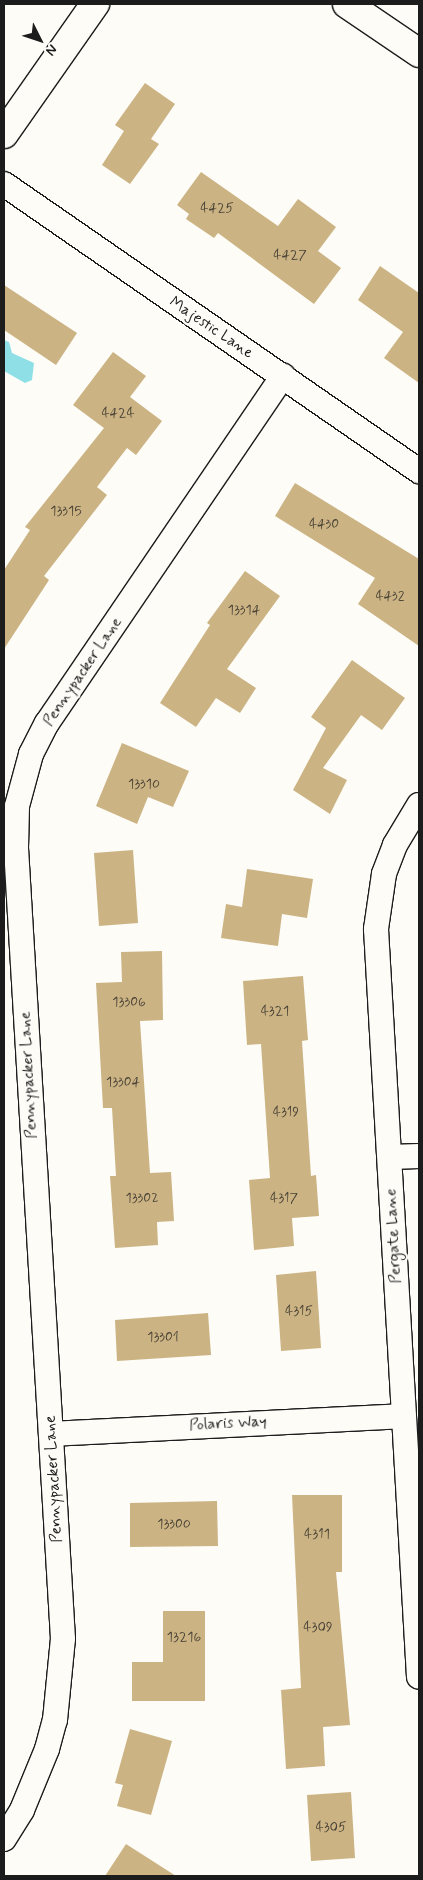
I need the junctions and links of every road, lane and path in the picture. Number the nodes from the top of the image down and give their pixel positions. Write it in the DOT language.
graph roads {
  1 [pos="94,4"];
  2 [pos="347,4"];
  3 [pos="419,53"];
  4 [pos="4,134"];
  5 [pos="4,184"];
  6 [pos="283,376"];
  7 [pos="419,471"];
  8 [pos="419,805"];
  9 [pos="419,1156"];
  10 [pos="390,1157"];
  11 [pos="404,1416"];
  12 [pos="52,1434"];
  13 [pos="419,1677"];
  14 [pos="4,1839"];
  1 -- 4 [label="street"];
  2 -- 3 [label="street"];
  5 -- 6 [label="street, Majestic Lane"];
  6 -- 7 [label="street, Majestic Lane"];
  6 -- 12 [label="street, Pennypacker Lane"];
  8 -- 10 [label="street, Pergate Lane"];
  9 -- 10 [label="street"];
  10 -- 11 [label="street, Pergate Lane"];
  11 -- 12 [label="street, Polaris Way"];
  11 -- 13 [label="street, Pergate Lane"];
  12 -- 14 [label="street, Pennypacker Lane"];
}
